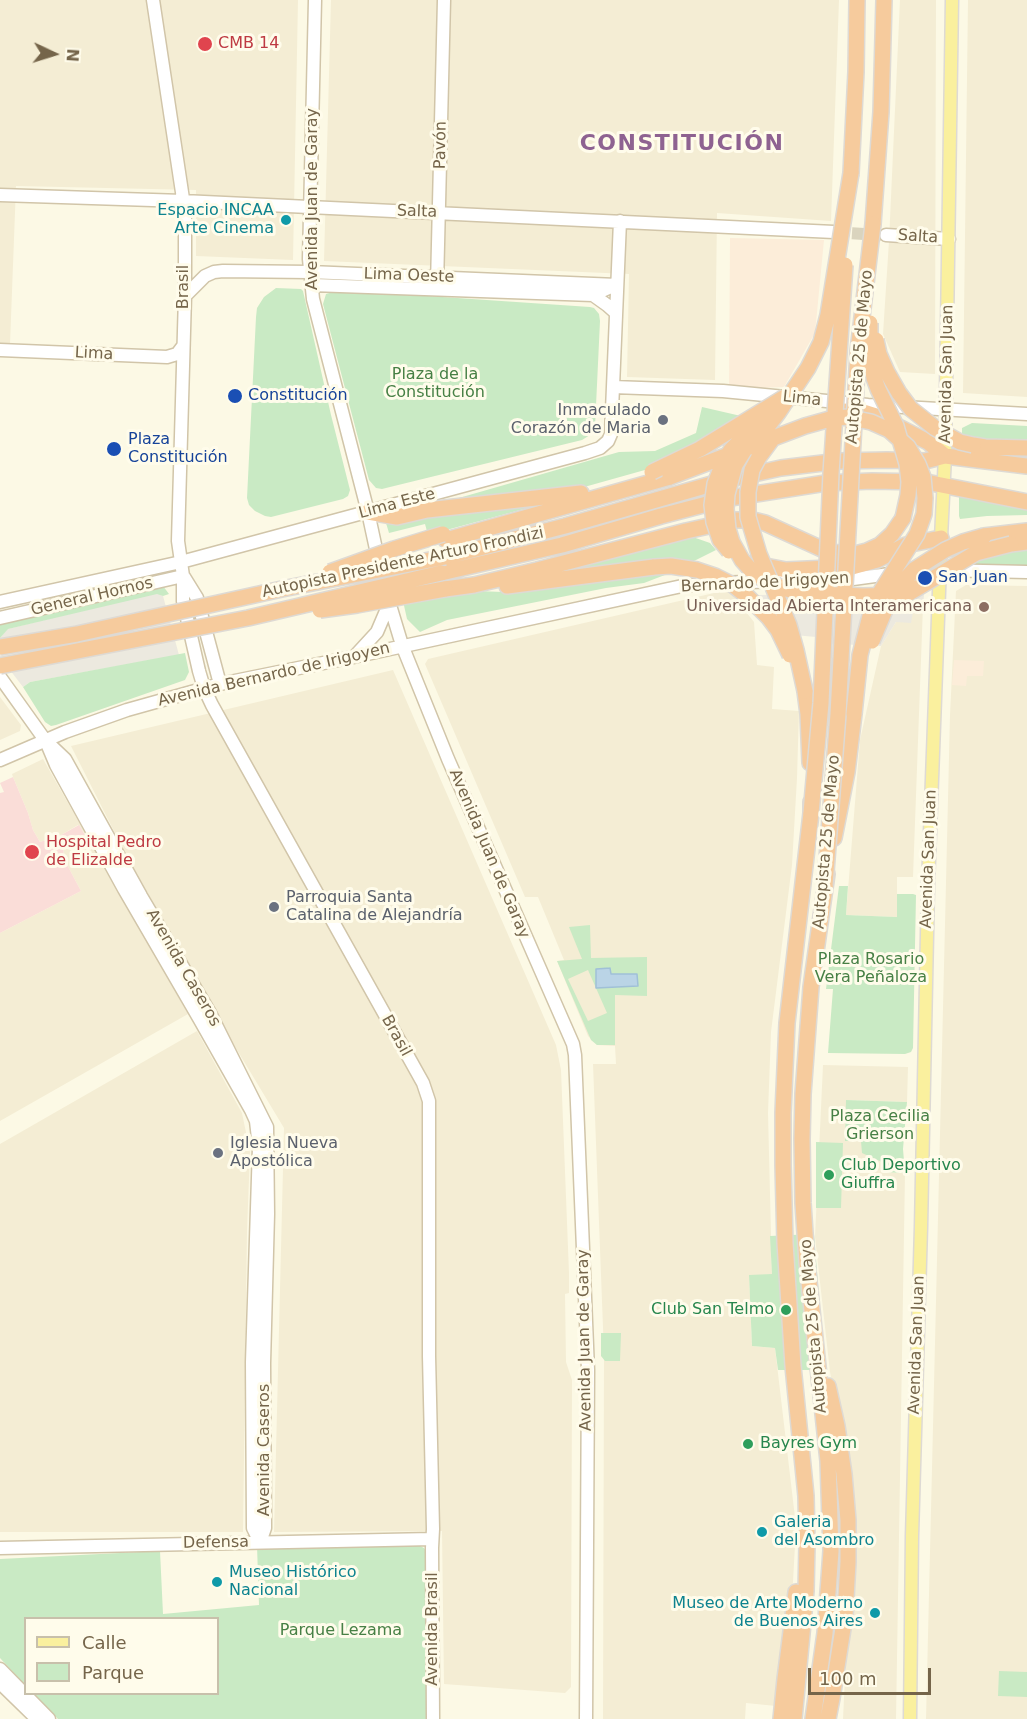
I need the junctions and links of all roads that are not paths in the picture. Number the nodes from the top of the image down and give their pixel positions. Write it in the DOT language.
graph roads {
  1 [pos="153,0"];
  2 [pos="315,0"];
  3 [pos="444,0"];
  4 [pos="857,0"];
  5 [pos="884,0"];
  6 [pos="952,0"];
  7 [pos="851,173"];
  8 [pos="0,195"];
  9 [pos="183,201"];
  10 [pos="310,207"];
  11 [pos="439,213"];
  12 [pos="620,221"];
  13 [pos="873,224"];
  14 [pos="834,232"];
  15 [pos="886,235"];
  16 [pos="949,239"];
  17 [pos="311,278"];
  18 [pos="437,283"];
  19 [pos="617,285"];
  20 [pos="593,295"];
  21 [pos="185,296"];
  22 [pos="871,299"];
  23 [pos="616,313"];
  24 [pos="183,346"];
  25 [pos="0,350"];
  26 [pos="613,387"];
  27 [pos="789,392"];
  28 [pos="868,405"];
  29 [pos="945,410"];
  30 [pos="1027,414"];
  31 [pos="887,421"];
  32 [pos="1027,448"];
  33 [pos="945,456"];
  34 [pos="1027,466"];
  35 [pos="944,486"];
  36 [pos="592,491"];
  37 [pos="1027,502"];
  38 [pos="368,512"];
  39 [pos="1027,531"];
  40 [pos="444,537"];
  41 [pos="941,538"];
  42 [pos="1027,542"];
  43 [pos="181,562"];
  44 [pos="940,570"];
  45 [pos="1027,572"];
  46 [pos="183,576"];
  47 [pos="474,585"];
  48 [pos="282,589"];
  49 [pos="0,602"];
  50 [pos="389,604"];
  51 [pos="0,618"];
  52 [pos="248,618"];
  53 [pos="402,645"];
  54 [pos="0,647"];
  55 [pos="353,657"];
  56 [pos="0,666"];
  57 [pos="0,677"];
  58 [pos="220,684"];
  59 [pos="204,688"];
  60 [pos="805,692"];
  61 [pos="854,714"];
  62 [pos="45,740"];
  63 [pos="0,760"];
  64 [pos="811,813"];
  65 [pos="825,885"];
  66 [pos="813,1323"];
  67 [pos="806,1496"];
  68 [pos="432,1539"];
  69 [pos="260,1542"];
  70 [pos="0,1548"];
  71 [pos="831,1551"];
  72 [pos="0,1669"];
  73 [pos="0,1683"];
  74 [pos="24,1693"];
  75 [pos="25,1695"];
  76 [pos="37,1719"];
  77 [pos="49,1719"];
  78 [pos="433,1719"];
  79 [pos="586,1719"];
  80 [pos="781,1719"];
  81 [pos="794,1719"];
  82 [pos="813,1719"];
  83 [pos="827,1719"];
  84 [pos="910,1719"];
  1 -- 9 [label="main road, Brasil"];
  2 -- 10 [label="main road, Avenida Juan de Garay"];
  3 -- 11 [label="main road, Pavón"];
  4 -- 7 [label="highway, Autopista 25 de Mayo"];
  5 -- 13 [label="highway, Autopista 25 de Mayo"];
  6 -- 16 [label="main road, Avenida San Juan"];
  7 -- 27 [label="highway, bridge"];
  7 -- 64 [label="highway, Autopista 25 de Mayo, bridge"];
  8 -- 9 [label="main road, Salta"];
  9 -- 10 [label="main road, Salta"];
  9 -- 21 [label="main road, Brasil"];
  10 -- 11 [label="main road, Salta"];
  10 -- 17 [label="main road, Avenida Juan de Garay"];
  11 -- 12 [label="main road, Salta"];
  11 -- 18 [label="main road, Pavón"];
  12 -- 14 [label="main road, Salta"];
  12 -- 19 [label="main road"];
  13 -- 22 [label="highway, bridge"];
  13 -- 65 [label="highway, Autopista 25 de Mayo, bridge"];
  15 -- 16 [label="main road, Salta"];
  16 -- 29 [label="main road, Avenida San Juan"];
  17 -- 18 [label="main road, Lima Oeste"];
  17 -- 21 [label="main road, Lima Oeste"];
  17 -- 38 [label="main road, Avenida Juan de Garay"];
  18 -- 19 [label="main road, Lima Oeste"];
  18 -- 20 [label="main road, Lima Oeste"];
  19 -- 20 [label="main road, Lima Oeste"];
  19 -- 23 [label="main road"];
  20 -- 23 [label="main road"];
  21 -- 24 [label="main road, Brasil"];
  22 -- 32 [label="highway, bridge"];
  22 -- 47 [label="highway, bridge"];
  23 -- 26 [label="main road"];
  24 -- 25 [label="main road, Lima"];
  24 -- 43 [label="main road, Brasil"];
  26 -- 28 [label="main road, Lima"];
  26 -- 38 [label="main road, Lima Este"];
  27 -- 36 [label="highway, bridge"];
  27 -- 41 [label="highway, bridge"];
  27 -- 42 [label="highway, bridge"];
  28 -- 29 [label="main road, Lima"];
  28 -- 31 [label="highway"];
  29 -- 30 [label="main road, Lima"];
  29 -- 33 [label="main road, Avenida San Juan"];
  31 -- 33 [label="highway"];
  31 -- 60 [label="highway, bridge"];
  33 -- 34 [label="highway"];
  33 -- 35 [label="main road, Avenida San Juan"];
  33 -- 48 [label="highway, Autopista Presidente Arturo Frondizi, bridge"];
  35 -- 37 [label="highway, Autopista Presidente Arturo Frondizi"];
  35 -- 41 [label="main road, Avenida San Juan"];
  35 -- 52 [label="highway, Autopista Presidente Arturo Frondizi, bridge"];
  36 -- 38 [label="highway"];
  36 -- 40 [label="highway"];
  38 -- 43 [label="main road, Lima Este"];
  38 -- 50 [label="main road, Avenida Juan de Garay"];
  39 -- 61 [label="highway, bridge"];
  40 -- 48 [label="highway, bridge"];
  40 -- 61 [label="highway, bridge"];
  41 -- 44 [label="main road, Avenida San Juan"];
  43 -- 46 [label="main road, Brasil"];
  43 -- 49 [label="main road, General Hornos"];
  44 -- 45 [label="main road, Bernardo de Irigoyen"];
  44 -- 53 [label="main road, Bernardo de Irigoyen"];
  44 -- 84 [label="main road, Avenida San Juan"];
  46 -- 51 [label="main road, General Hornos"];
  46 -- 58 [label="main road, Brasil"];
  46 -- 59 [label="main road, Brasil"];
  47 -- 52 [label="highway, bridge"];
  47 -- 60 [label="highway, bridge"];
  48 -- 54 [label="highway, Autopista Presidente Arturo Frondizi, bridge"];
  50 -- 53 [label="main road, Avenida Juan de Garay"];
  50 -- 55 [label="main road"];
  52 -- 56 [label="highway, Autopista Presidente Arturo Frondizi, bridge"];
  53 -- 55 [label="main road, Avenida Bernardo de Irigoyen"];
  53 -- 79 [label="main road, Avenida Juan de Garay"];
  55 -- 58 [label="main road, Avenida Bernardo de Irigoyen"];
  57 -- 62 [label="main road, Avenida Caseros"];
  58 -- 59 [label="main road, Avenida Bernardo de Irigoyen"];
  59 -- 62 [label="main road, Avenida Bernardo de Irigoyen"];
  59 -- 68 [label="main road, Brasil"];
  60 -- 64 [label="highway, bridge"];
  61 -- 65 [label="highway, bridge"];
  62 -- 63 [label="main road, Avenida Bernardo de Irigoyen"];
  62 -- 69 [label="main road, Avenida Caseros"];
  64 -- 67 [label="highway, Autopista 25 de Mayo"];
  65 -- 66 [label="highway, Autopista 25 de Mayo"];
  66 -- 71 [label="highway, Autopista 25 de Mayo"];
  66 -- 83 [label="highway"];
  67 -- 80 [label="highway"];
  67 -- 81 [label="highway, Autopista 25 de Mayo"];
  68 -- 69 [label="main road, Defensa"];
  68 -- 78 [label="main road, Avenida Brasil"];
  69 -- 70 [label="main road, Defensa"];
  71 -- 82 [label="highway, Autopista 25 de Mayo"];
  71 -- 83 [label="highway"];
  72 -- 74 [label="main road"];
  73 -- 76 [label="main road"];
  75 -- 77 [label="main road"];
}
